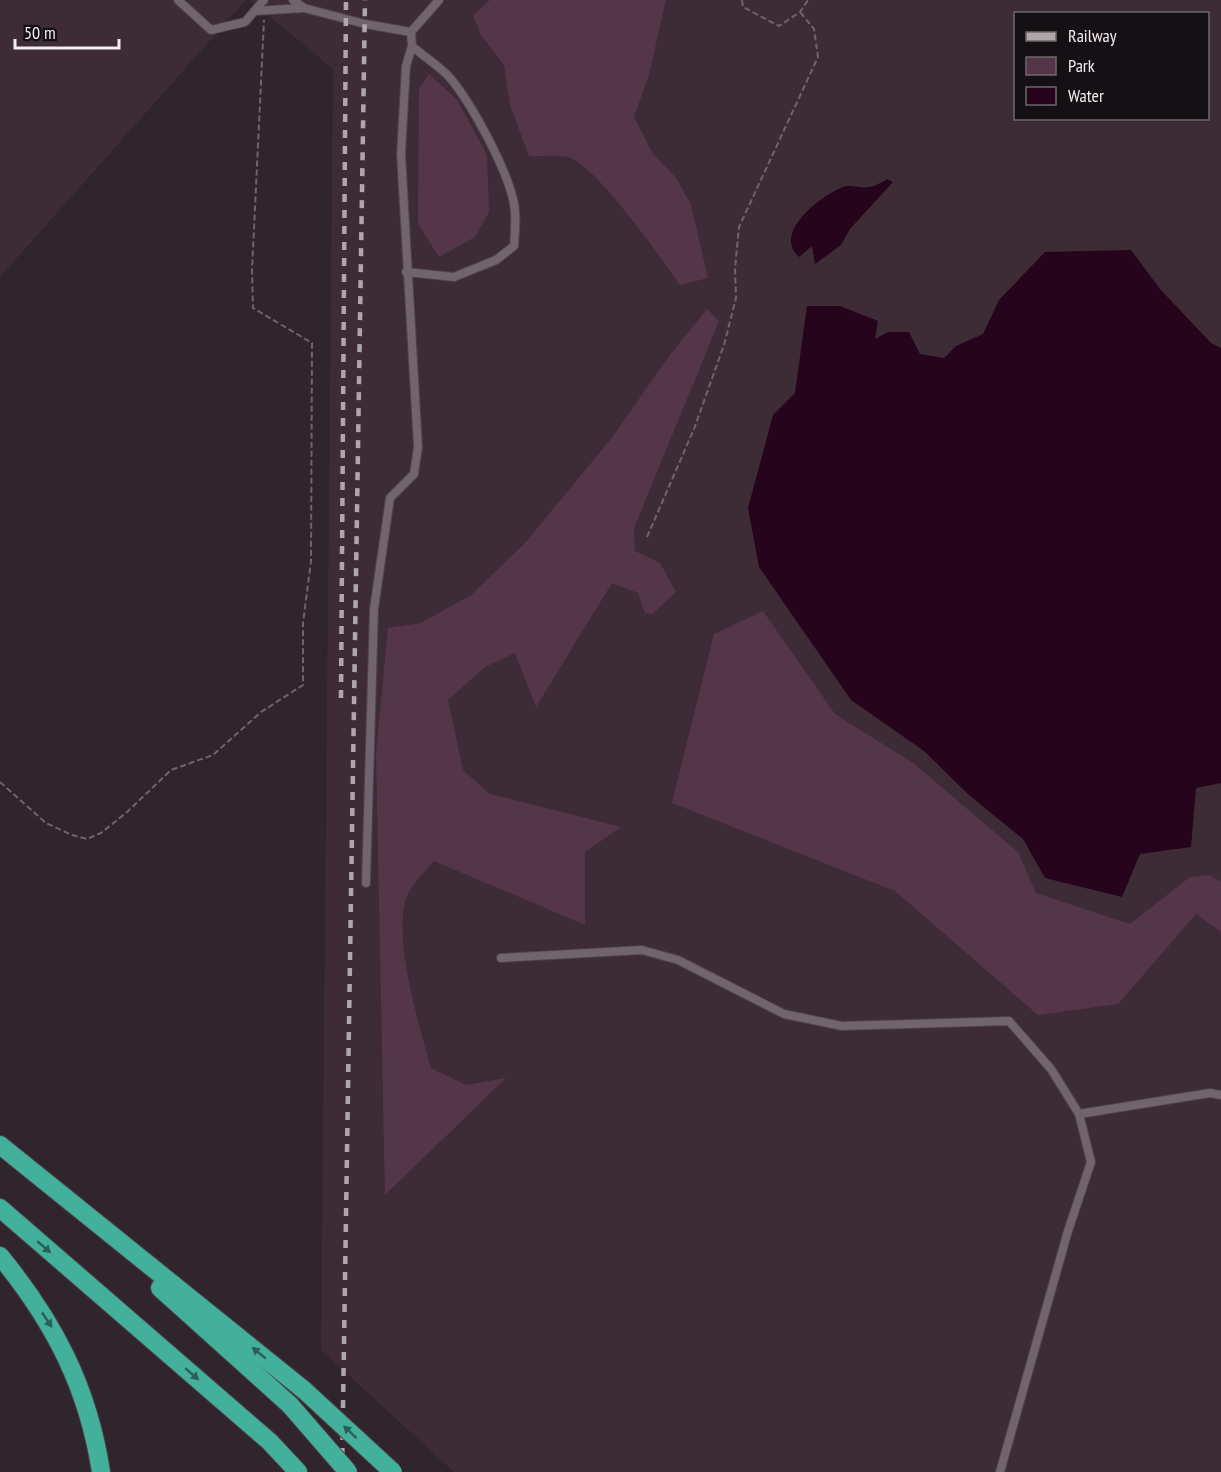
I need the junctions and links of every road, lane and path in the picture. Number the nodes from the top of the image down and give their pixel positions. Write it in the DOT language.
graph roads {
  1 [pos="178,0"];
  2 [pos="264,0"];
  3 [pos="293,0"];
  4 [pos="439,0"];
  5 [pos="741,0"];
  6 [pos="808,0"];
  7 [pos="304,8"];
  8 [pos="255,11"];
  9 [pos="264,12"];
  10 [pos="800,12"];
  11 [pos="411,32"];
  12 [pos="412,46"];
  13 [pos="406,272"];
  14 [pos="647,537"];
  15 [pos="0,782"];
  16 [pos="366,884"];
  17 [pos="501,958"];
  18 [pos="1221,1095"];
  19 [pos="1079,1114"];
  20 [pos="5,1148"];
  21 [pos="0,1208"];
  22 [pos="0,1256"];
  23 [pos="101,1472"];
  24 [pos="298,1472"];
  25 [pos="348,1472"];
  26 [pos="393,1472"];
  27 [pos="1000,1472"];
  1 -- 8 [label="lane"];
  2 -- 8 [label="lane"];
  3 -- 7 [label="lane"];
  4 -- 11 [label="lane"];
  5 -- 10 [label="path"];
  6 -- 10 [label="path"];
  7 -- 9 [label="lane"];
  7 -- 11 [label="lane"];
  8 -- 9 [label="lane"];
  9 -- 15 [label="path"];
  10 -- 14 [label="path"];
  11 -- 12 [label="lane"];
  12 -- 13 [label="lane"];
  12 -- 13 [label="lane"];
  13 -- 16 [label="lane"];
  17 -- 19 [label="lane"];
  18 -- 19 [label="lane"];
  19 -- 27 [label="lane"];
  20 -- 25 [label="highway, bridge"];
  26 -- 20 [label="highway, one-way, bridge"];
  21 -- 24 [label="highway, one-way"];
  22 -- 23 [label="highway, one-way"];
}
